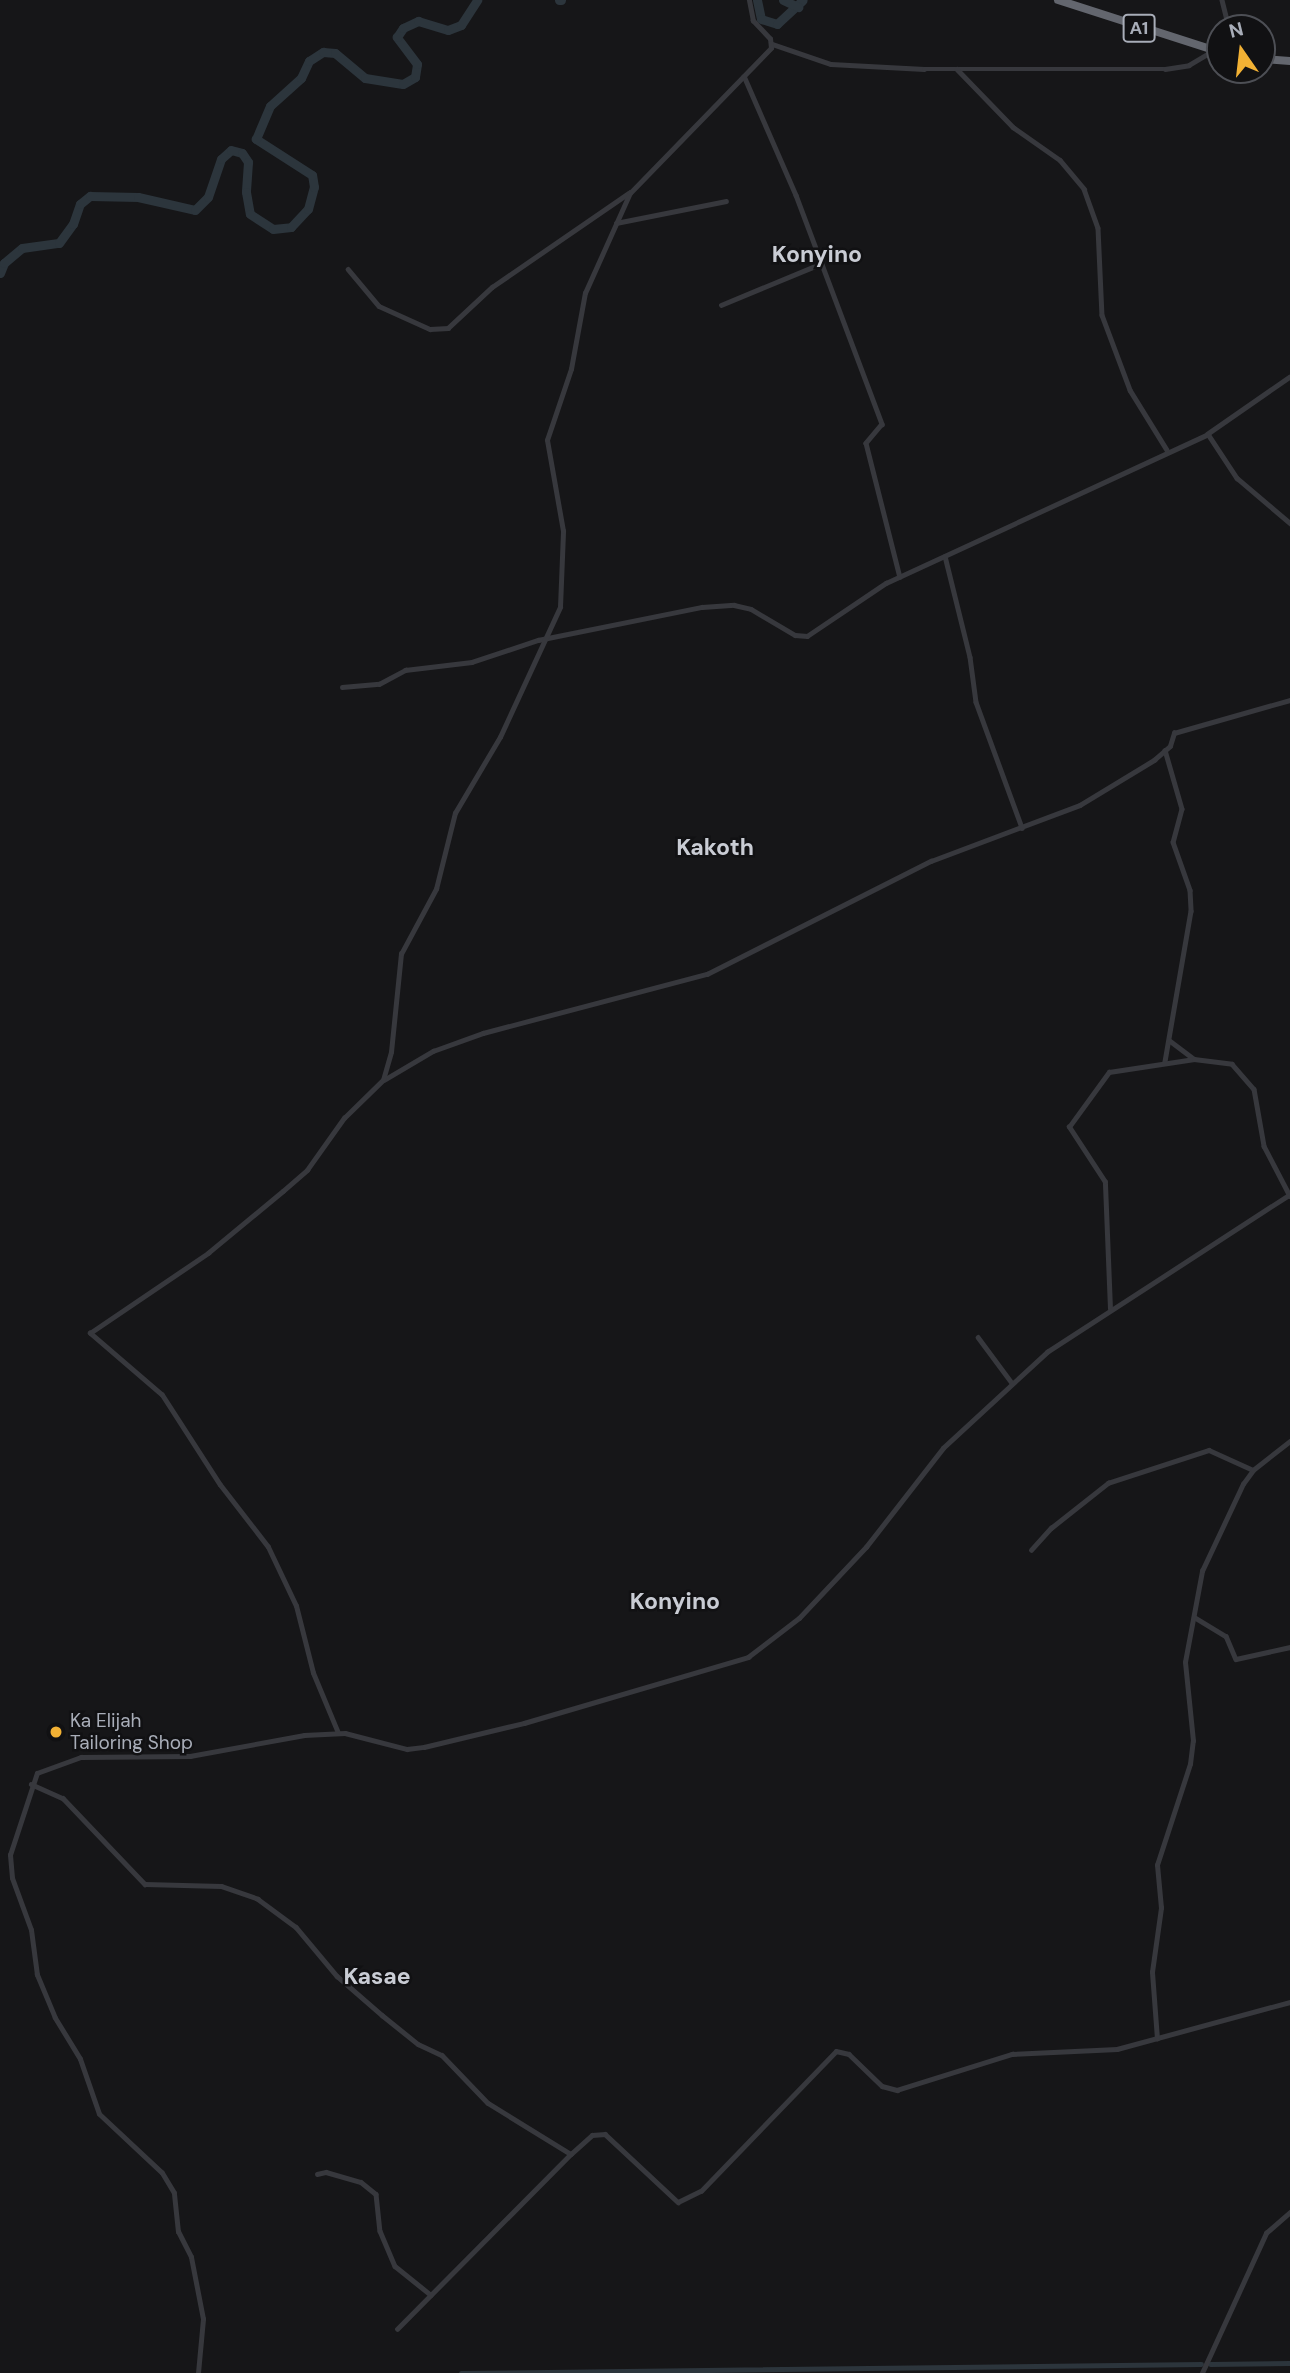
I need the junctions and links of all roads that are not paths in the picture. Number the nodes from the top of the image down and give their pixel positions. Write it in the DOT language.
graph roads {
  1 [pos="749,0"];
  2 [pos="1058,0"];
  3 [pos="772,44"];
  4 [pos="1206,49"];
  5 [pos="1206,57"];
  6 [pos="957,69"];
  7 [pos="744,76"];
  8 [pos="629,193"];
  9 [pos="726,201"];
  10 [pos="616,223"];
  11 [pos="820,264"];
  12 [pos="348,269"];
  13 [pos="720,305"];
  14 [pos="1290,377"];
  15 [pos="1209,434"];
  16 [pos="1167,450"];
  17 [pos="1290,523"];
  18 [pos="945,556"];
  19 [pos="900,577"];
  20 [pos="548,638"];
  21 [pos="342,687"];
  22 [pos="1290,700"];
  23 [pos="1165,750"];
  24 [pos="1022,828"];
  25 [pos="1169,1040"];
  26 [pos="1194,1059"];
  27 [pos="1166,1062"];
  28 [pos="383,1080"];
  29 [pos="1290,1195"];
  30 [pos="1110,1309"];
  31 [pos="978,1337"];
  32 [pos="1012,1383"];
  33 [pos="1290,1441"];
  34 [pos="1253,1470"];
  35 [pos="1031,1550"];
  36 [pos="1194,1616"];
  37 [pos="1290,1647"];
  38 [pos="338,1733"];
  39 [pos="31,1784"];
  40 [pos="1290,2002"];
  41 [pos="1157,2039"];
  42 [pos="571,2154"];
  43 [pos="317,2174"];
  44 [pos="1290,2212"];
  45 [pos="431,2295"];
  46 [pos="397,2329"];
  47 [pos="198,2373"];
  48 [pos="1202,2373"];
  1 -- 3 [label="street"];
  2 -- 4 [label="highway, A1"];
  3 -- 6 [label="street"];
  3 -- 8 [label="street"];
  5 -- 6 [label="street"];
  6 -- 16 [label="street"];
  7 -- 11 [label="street"];
  8 -- 10 [label="street"];
  8 -- 12 [label="street"];
  9 -- 10 [label="street"];
  10 -- 20 [label="street"];
  11 -- 13 [label="street"];
  11 -- 19 [label="street"];
  14 -- 15 [label="street"];
  15 -- 16 [label="street"];
  15 -- 17 [label="street"];
  16 -- 18 [label="street"];
  18 -- 19 [label="street"];
  18 -- 24 [label="street"];
  19 -- 20 [label="street"];
  20 -- 21 [label="street"];
  20 -- 28 [label="street"];
  22 -- 23 [label="street"];
  23 -- 24 [label="street"];
  23 -- 25 [label="street"];
  24 -- 28 [label="street"];
  25 -- 26 [label="street"];
  25 -- 27 [label="street"];
  26 -- 27 [label="street"];
  26 -- 29 [label="street"];
  27 -- 30 [label="street"];
  28 -- 38 [label="street"];
  29 -- 30 [label="street"];
  30 -- 32 [label="street"];
  31 -- 32 [label="street"];
  32 -- 38 [label="street"];
  33 -- 34 [label="street"];
  34 -- 35 [label="street"];
  34 -- 36 [label="street"];
  36 -- 37 [label="street"];
  36 -- 41 [label="street"];
  38 -- 39 [label="street"];
  39 -- 42 [label="street"];
  39 -- 47 [label="street"];
  40 -- 41 [label="street"];
  41 -- 42 [label="street"];
  42 -- 45 [label="street"];
  43 -- 45 [label="street"];
  44 -- 48 [label="street"];
  45 -- 46 [label="street"];
}
